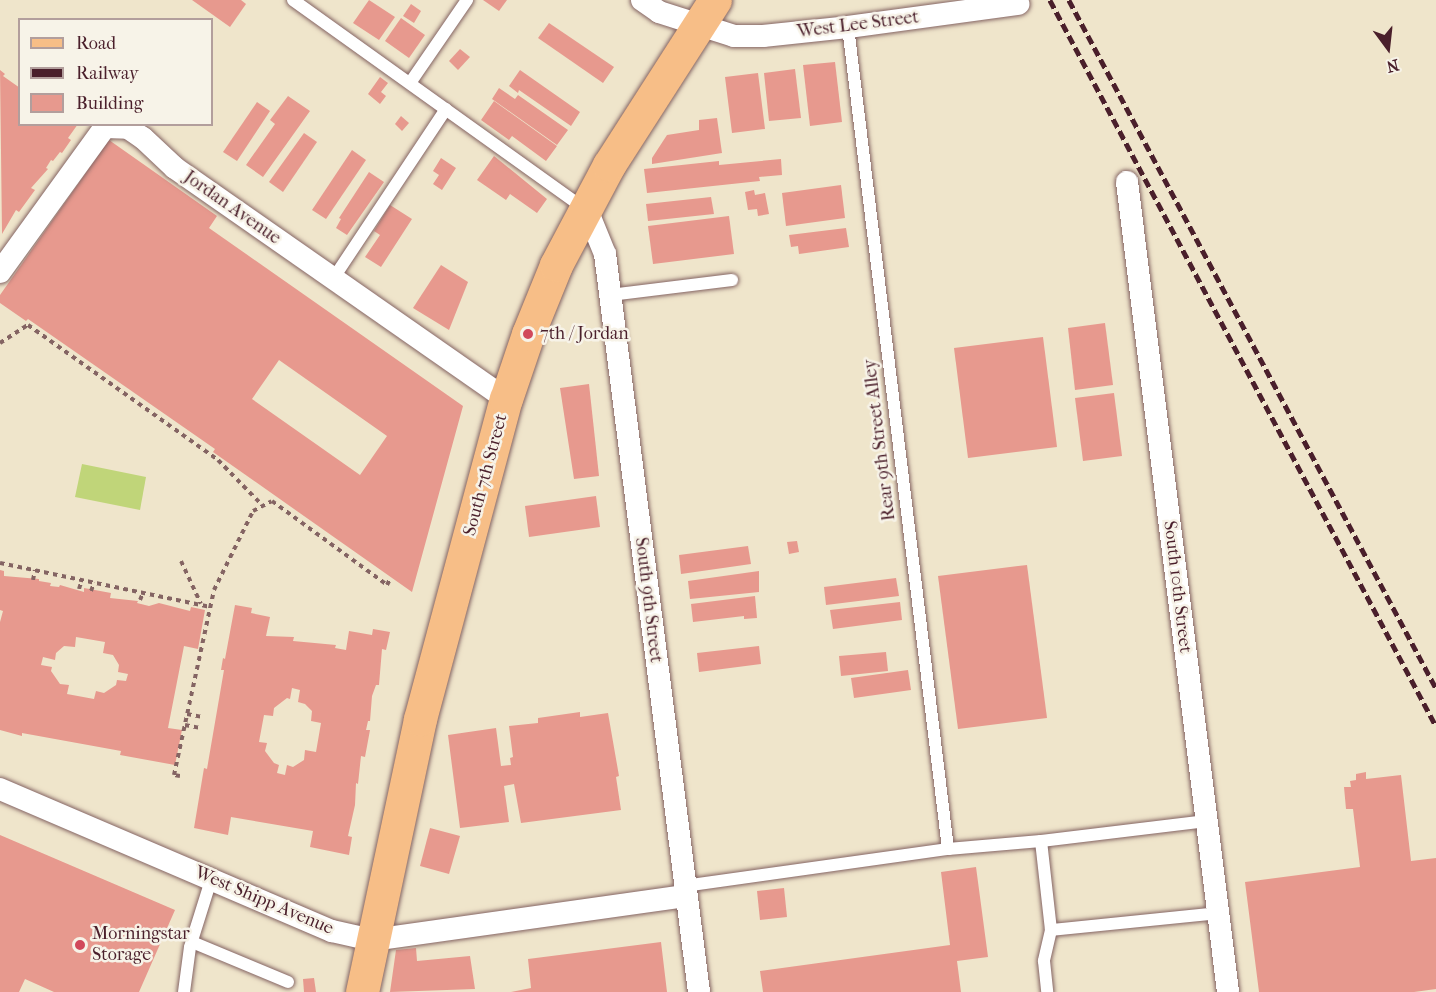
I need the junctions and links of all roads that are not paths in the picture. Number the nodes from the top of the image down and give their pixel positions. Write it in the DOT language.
graph roads {
  1 [pos="292,0"];
  2 [pos="467,0"];
  3 [pos="642,0"];
  4 [pos="1018,4"];
  5 [pos="707,13"];
  6 [pos="848,27"];
  7 [pos="410,83"];
  8 [pos="446,109"];
  9 [pos="1127,182"];
  10 [pos="587,210"];
  11 [pos="0,272"];
  12 [pos="333,279"];
  13 [pos="732,280"];
  14 [pos="610,295"];
  15 [pos="506,399"];
  16 [pos="0,789"];
  17 [pos="1207,821"];
  18 [pos="1041,841"];
  19 [pos="948,849"];
  20 [pos="211,880"];
  21 [pos="684,891"];
  22 [pos="1218,913"];
  23 [pos="1052,930"];
  24 [pos="372,940"];
  25 [pos="192,942"];
  26 [pos="288,982"];
  27 [pos="184,992"];
  28 [pos="362,992"];
  29 [pos="699,992"];
  30 [pos="1047,992"];
  31 [pos="1228,992"];
  1 -- 7 [label="lane"];
  2 -- 7 [label="lane"];
  3 -- 5 [label="street, West Lee Street"];
  4 -- 6 [label="street, West Lee Street"];
  5 -- 6 [label="street, West Lee Street"];
  5 -- 10 [label="main road, South 7th Street"];
  6 -- 19 [label="lane, Rear 9th Street Alley"];
  7 -- 8 [label="lane"];
  8 -- 10 [label="lane"];
  8 -- 12 [label="lane"];
  9 -- 17 [label="street, South 10th Street"];
  10 -- 14 [label="street, South 9th Street"];
  10 -- 15 [label="main road, South 7th Street"];
  11 -- 12 [label="street, Jordan Avenue"];
  12 -- 15 [label="street, Jordan Avenue"];
  13 -- 14 [label="lane"];
  14 -- 21 [label="street, South 9th Street"];
  15 -- 24 [label="main road, South 7th Street"];
  16 -- 20 [label="street, West Shipp Avenue"];
  17 -- 18 [label="lane"];
  17 -- 22 [label="street, South 10th Street"];
  18 -- 19 [label="lane"];
  18 -- 23 [label="lane"];
  19 -- 21 [label="lane"];
  20 -- 24 [label="street, West Shipp Avenue"];
  20 -- 25 [label="lane"];
  21 -- 24 [label="street, West Shipp Avenue"];
  21 -- 29 [label="street, South 9th Street"];
  22 -- 23 [label="lane"];
  22 -- 31 [label="street, South 10th Street"];
  23 -- 30 [label="lane"];
  24 -- 28 [label="main road, South 7th Street"];
  25 -- 26 [label="lane"];
  25 -- 27 [label="lane"];
}
